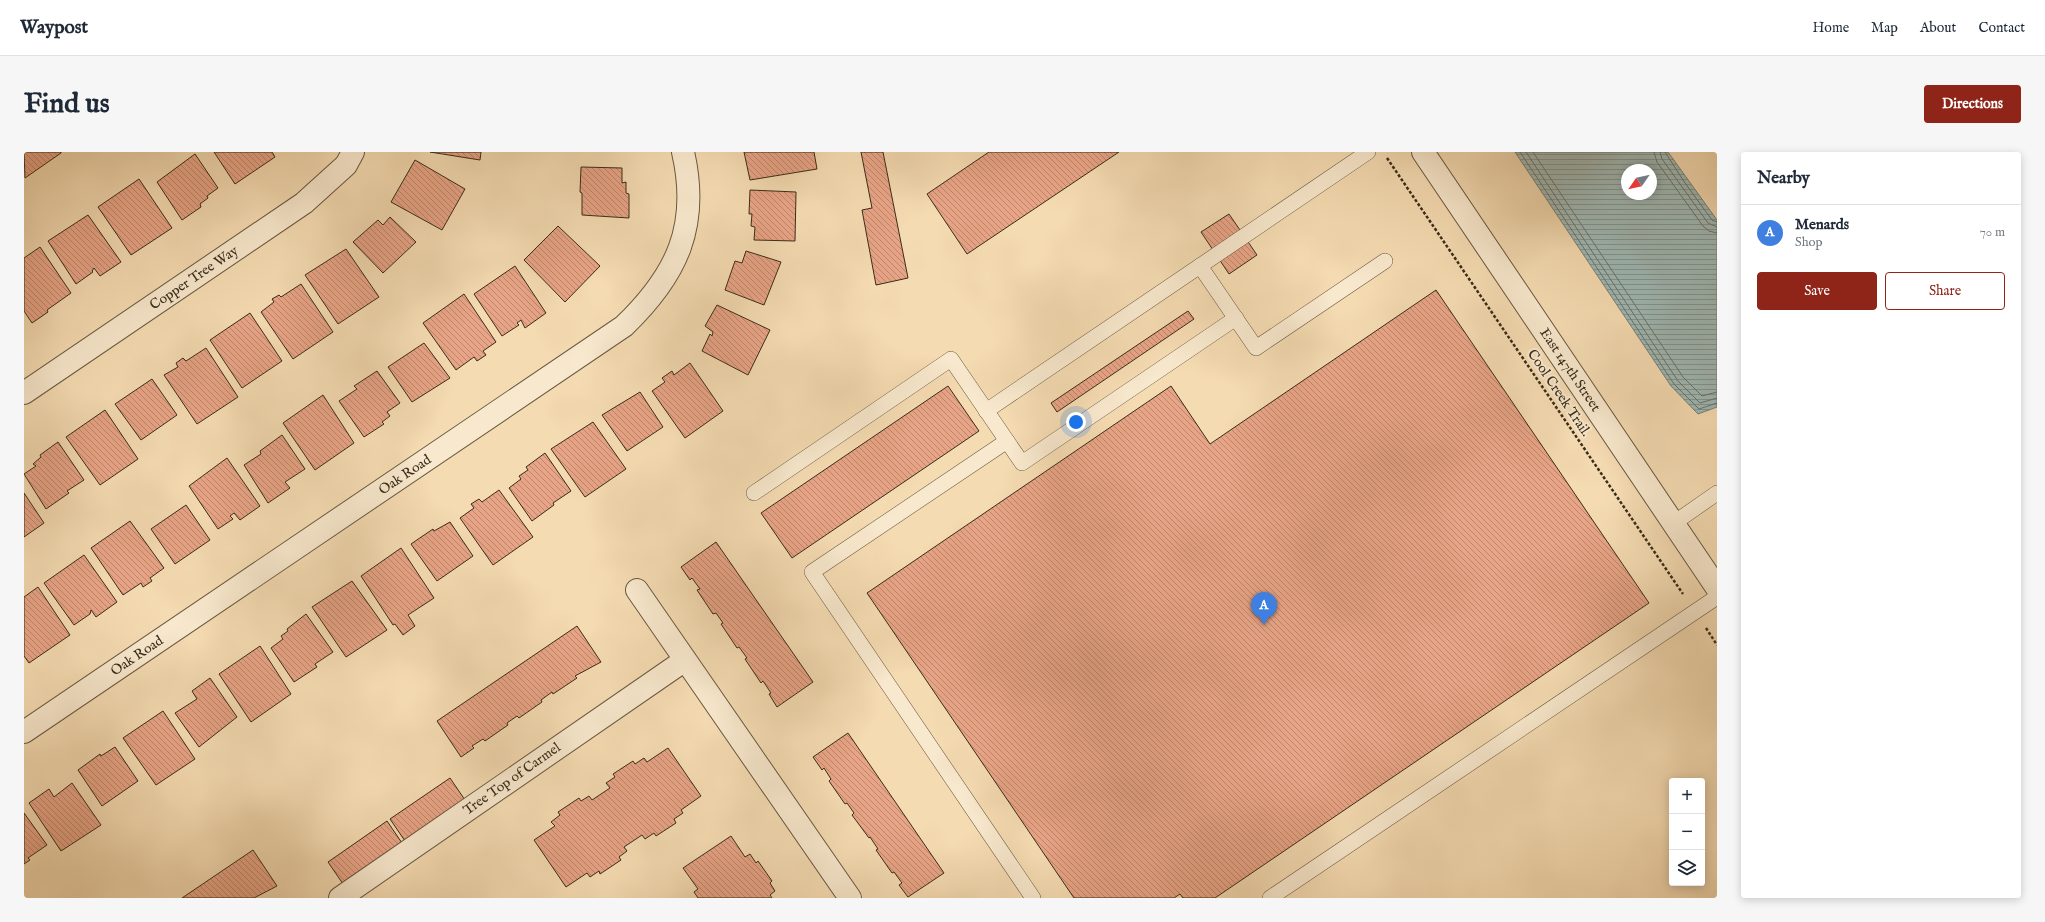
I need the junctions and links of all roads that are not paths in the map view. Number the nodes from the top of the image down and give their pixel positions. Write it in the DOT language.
graph roads {
  1 [pos="353,152"];
  2 [pos="683,152"];
  3 [pos="1368,152"];
  4 [pos="1423,152"];
  5 [pos="1385,261"];
  6 [pos="1200,266"];
  7 [pos="1236,318"];
  8 [pos="24,393"];
  9 [pos="986,411"];
  10 [pos="1007,441"];
  11 [pos="754,493"];
  12 [pos="1717,493"];
  13 [pos="1674,523"];
  14 [pos="1717,588"];
  15 [pos="637,590"];
  16 [pos="1717,597"];
  17 [pos="685,660"];
  18 [pos="24,732"];
  19 [pos="340,898"];
  20 [pos="850,898"];
  21 [pos="1033,898"];
  22 [pos="1270,898"];
  1 -- 8 [label="street, Copper Tree Way"];
  2 -- 18 [label="street, Oak Road"];
  3 -- 6 [label="lane"];
  4 -- 13 [label="street, East 147th Street"];
  5 -- 7 [label="lane"];
  6 -- 7 [label="lane"];
  6 -- 9 [label="lane"];
  7 -- 10 [label="lane"];
  9 -- 10 [label="lane"];
  9 -- 11 [label="lane"];
  10 -- 21 [label="lane"];
  12 -- 13 [label="lane"];
  13 -- 14 [label="street, East 147th Street"];
  15 -- 17 [label="street"];
  16 -- 22 [label="lane"];
  17 -- 19 [label="street, Tree Top of Carmel"];
  17 -- 20 [label="street"];
}
